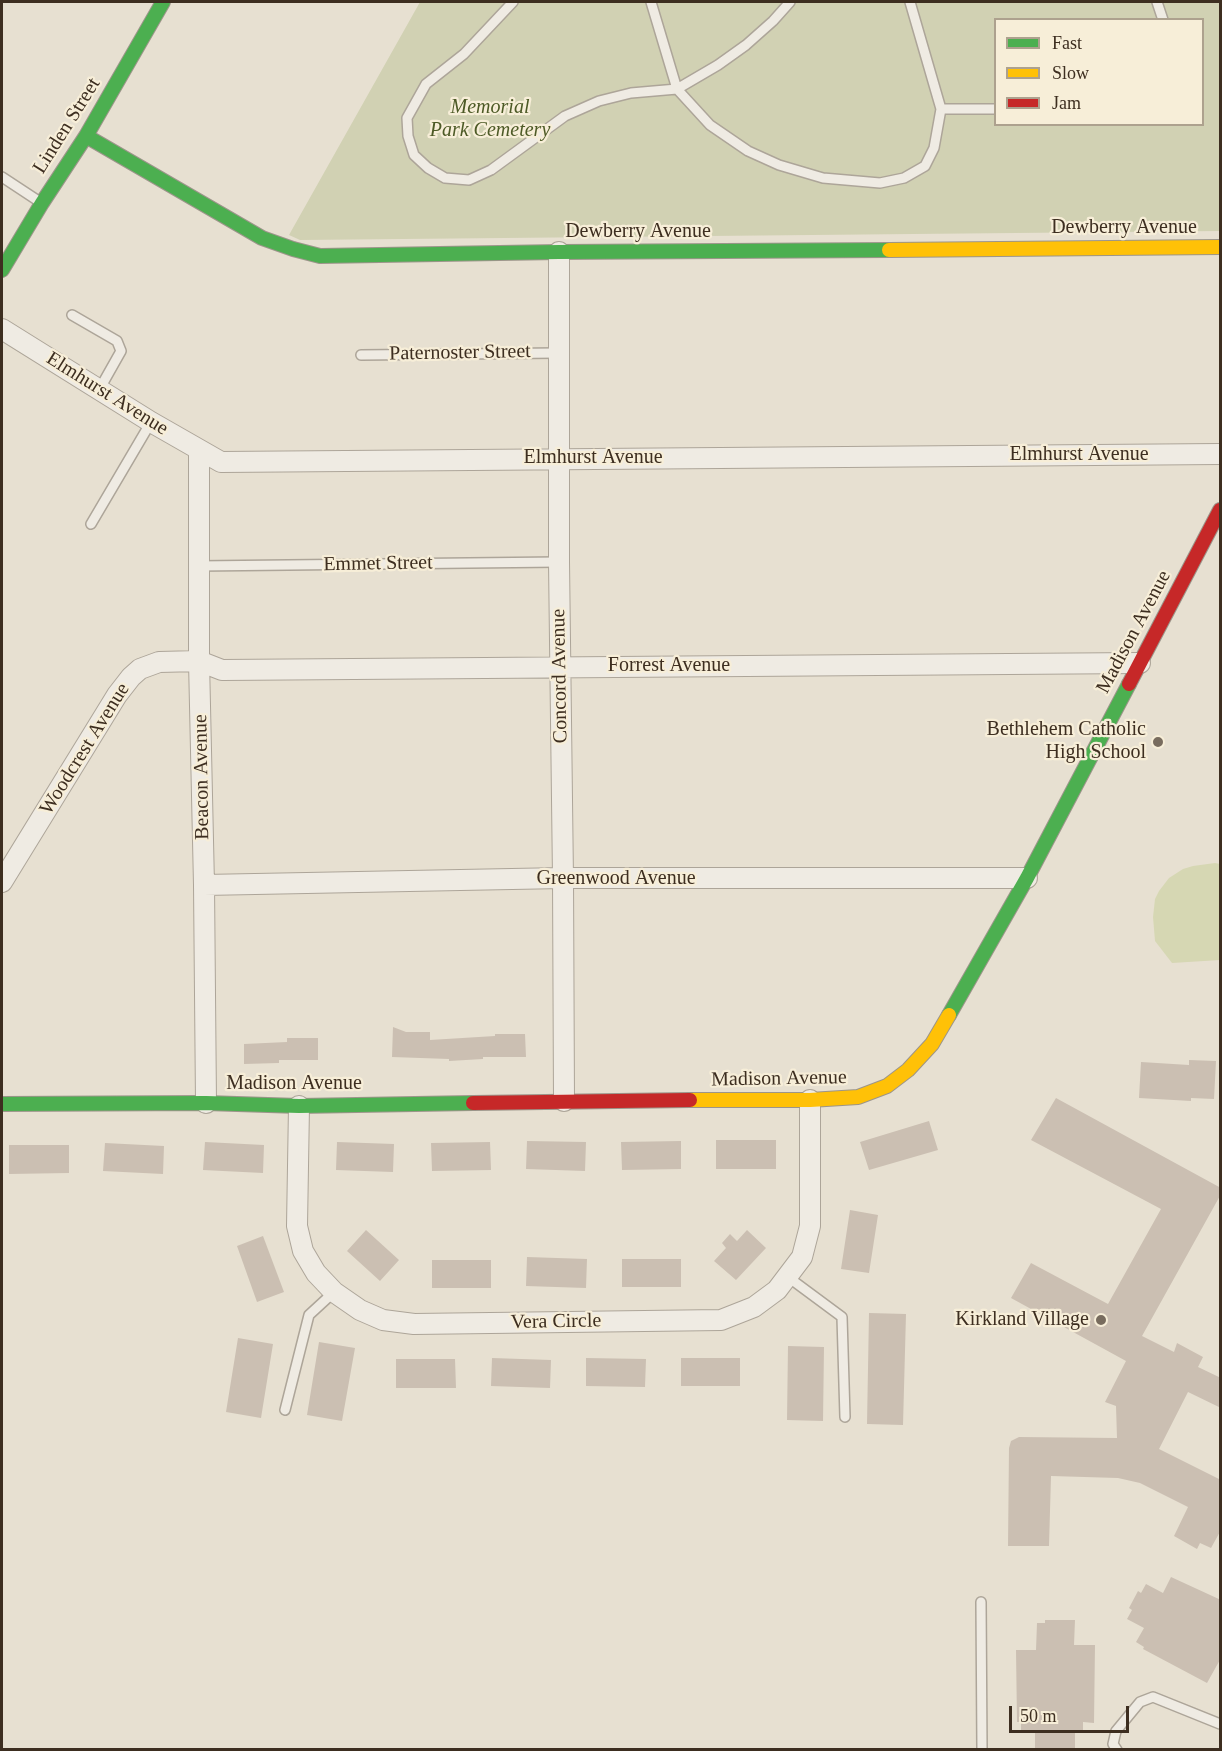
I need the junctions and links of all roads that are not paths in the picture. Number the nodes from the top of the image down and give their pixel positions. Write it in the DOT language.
graph roads {
  1 [pos="163,2"];
  2 [pos="513,2"];
  3 [pos="651,2"];
  4 [pos="790,2"];
  5 [pos="910,2"];
  6 [pos="1157,2"];
  7 [pos="1162,18"];
  8 [pos="677,89"];
  9 [pos="940,109"];
  10 [pos="994,109"];
  11 [pos="86,136"];
  12 [pos="2,177"];
  13 [pos="42,203"];
  14 [pos="1221,247"];
  15 [pos="559,252"];
  16 [pos="2,270"];
  17 [pos="72,315"];
  18 [pos="2,329"];
  19 [pos="558,352"];
  20 [pos="361,355"];
  21 [pos="99,390"];
  22 [pos="151,422"];
  23 [pos="200,450"];
  24 [pos="1221,454"];
  25 [pos="559,459"];
  26 [pos="1221,510"];
  27 [pos="91,524"];
  28 [pos="559,562"];
  29 [pos="198,566"];
  30 [pos="199,661"];
  31 [pos="1140,663"];
  32 [pos="560,666"];
  33 [pos="563,878"];
  34 [pos="1027,879"];
  35 [pos="2,882"];
  36 [pos="204,885"];
  37 [pos="810,1100"];
  38 [pos="564,1101"];
  39 [pos="206,1103"];
  40 [pos="2,1104"];
  41 [pos="299,1106"];
  42 [pos="788,1278"];
  43 [pos="334,1292"];
  44 [pos="285,1410"];
  45 [pos="845,1416"];
  46 [pos="981,1602"];
  47 [pos="1221,1724"];
  48 [pos="982,1749"];
  49 [pos="1117,1749"];
  1 -- 11 [label="street, Linden Street"];
  2 -- 8 [label="lane"];
  3 -- 8 [label="lane"];
  4 -- 8 [label="lane"];
  5 -- 9 [label="lane"];
  6 -- 7 [label="lane"];
  8 -- 9 [label="lane"];
  9 -- 10 [label="lane"];
  11 -- 13 [label="street, Linden Street"];
  11 -- 15 [label="street, Dewberry Avenue"];
  12 -- 13 [label="lane"];
  13 -- 16 [label="street, Linden Street"];
  14 -- 15 [label="street, Dewberry Avenue"];
  15 -- 19 [label="street, Concord Avenue"];
  17 -- 21 [label="lane"];
  18 -- 21 [label="street, Elmhurst Avenue"];
  19 -- 20 [label="lane, Paternoster Street"];
  19 -- 25 [label="street, Concord Avenue"];
  21 -- 22 [label="street, Elmhurst Avenue"];
  22 -- 23 [label="street, Elmhurst Avenue"];
  22 -- 27 [label="lane"];
  23 -- 25 [label="street, Elmhurst Avenue"];
  23 -- 29 [label="street, Beacon Avenue"];
  24 -- 25 [label="street, Elmhurst Avenue"];
  25 -- 28 [label="street, Concord Avenue"];
  26 -- 31 [label="street, Madison Avenue"];
  28 -- 29 [label="lane, Emmet Street"];
  28 -- 32 [label="street, Concord Avenue"];
  29 -- 30 [label="street, Beacon Avenue"];
  30 -- 32 [label="street, Forrest Avenue"];
  30 -- 35 [label="street, Woodcrest Avenue"];
  30 -- 36 [label="street, Beacon Avenue"];
  31 -- 32 [label="street, Forrest Avenue"];
  31 -- 34 [label="street, Madison Avenue"];
  32 -- 33 [label="street, Concord Avenue"];
  33 -- 34 [label="street, Greenwood Avenue"];
  33 -- 36 [label="street, Greenwood Avenue"];
  33 -- 38 [label="street, Concord Avenue"];
  34 -- 37 [label="street, Madison Avenue"];
  36 -- 39 [label="street, Beacon Avenue"];
  37 -- 38 [label="street, Madison Avenue"];
  37 -- 42 [label="street, Vera Circle"];
  38 -- 41 [label="street, Madison Avenue"];
  39 -- 40 [label="street, Madison Avenue"];
  39 -- 41 [label="street, Madison Avenue"];
  41 -- 43 [label="street, Vera Circle"];
  42 -- 43 [label="street, Vera Circle"];
  42 -- 45 [label="lane"];
  43 -- 44 [label="lane"];
  46 -- 48 [label="lane"];
  47 -- 49 [label="lane"];
}
